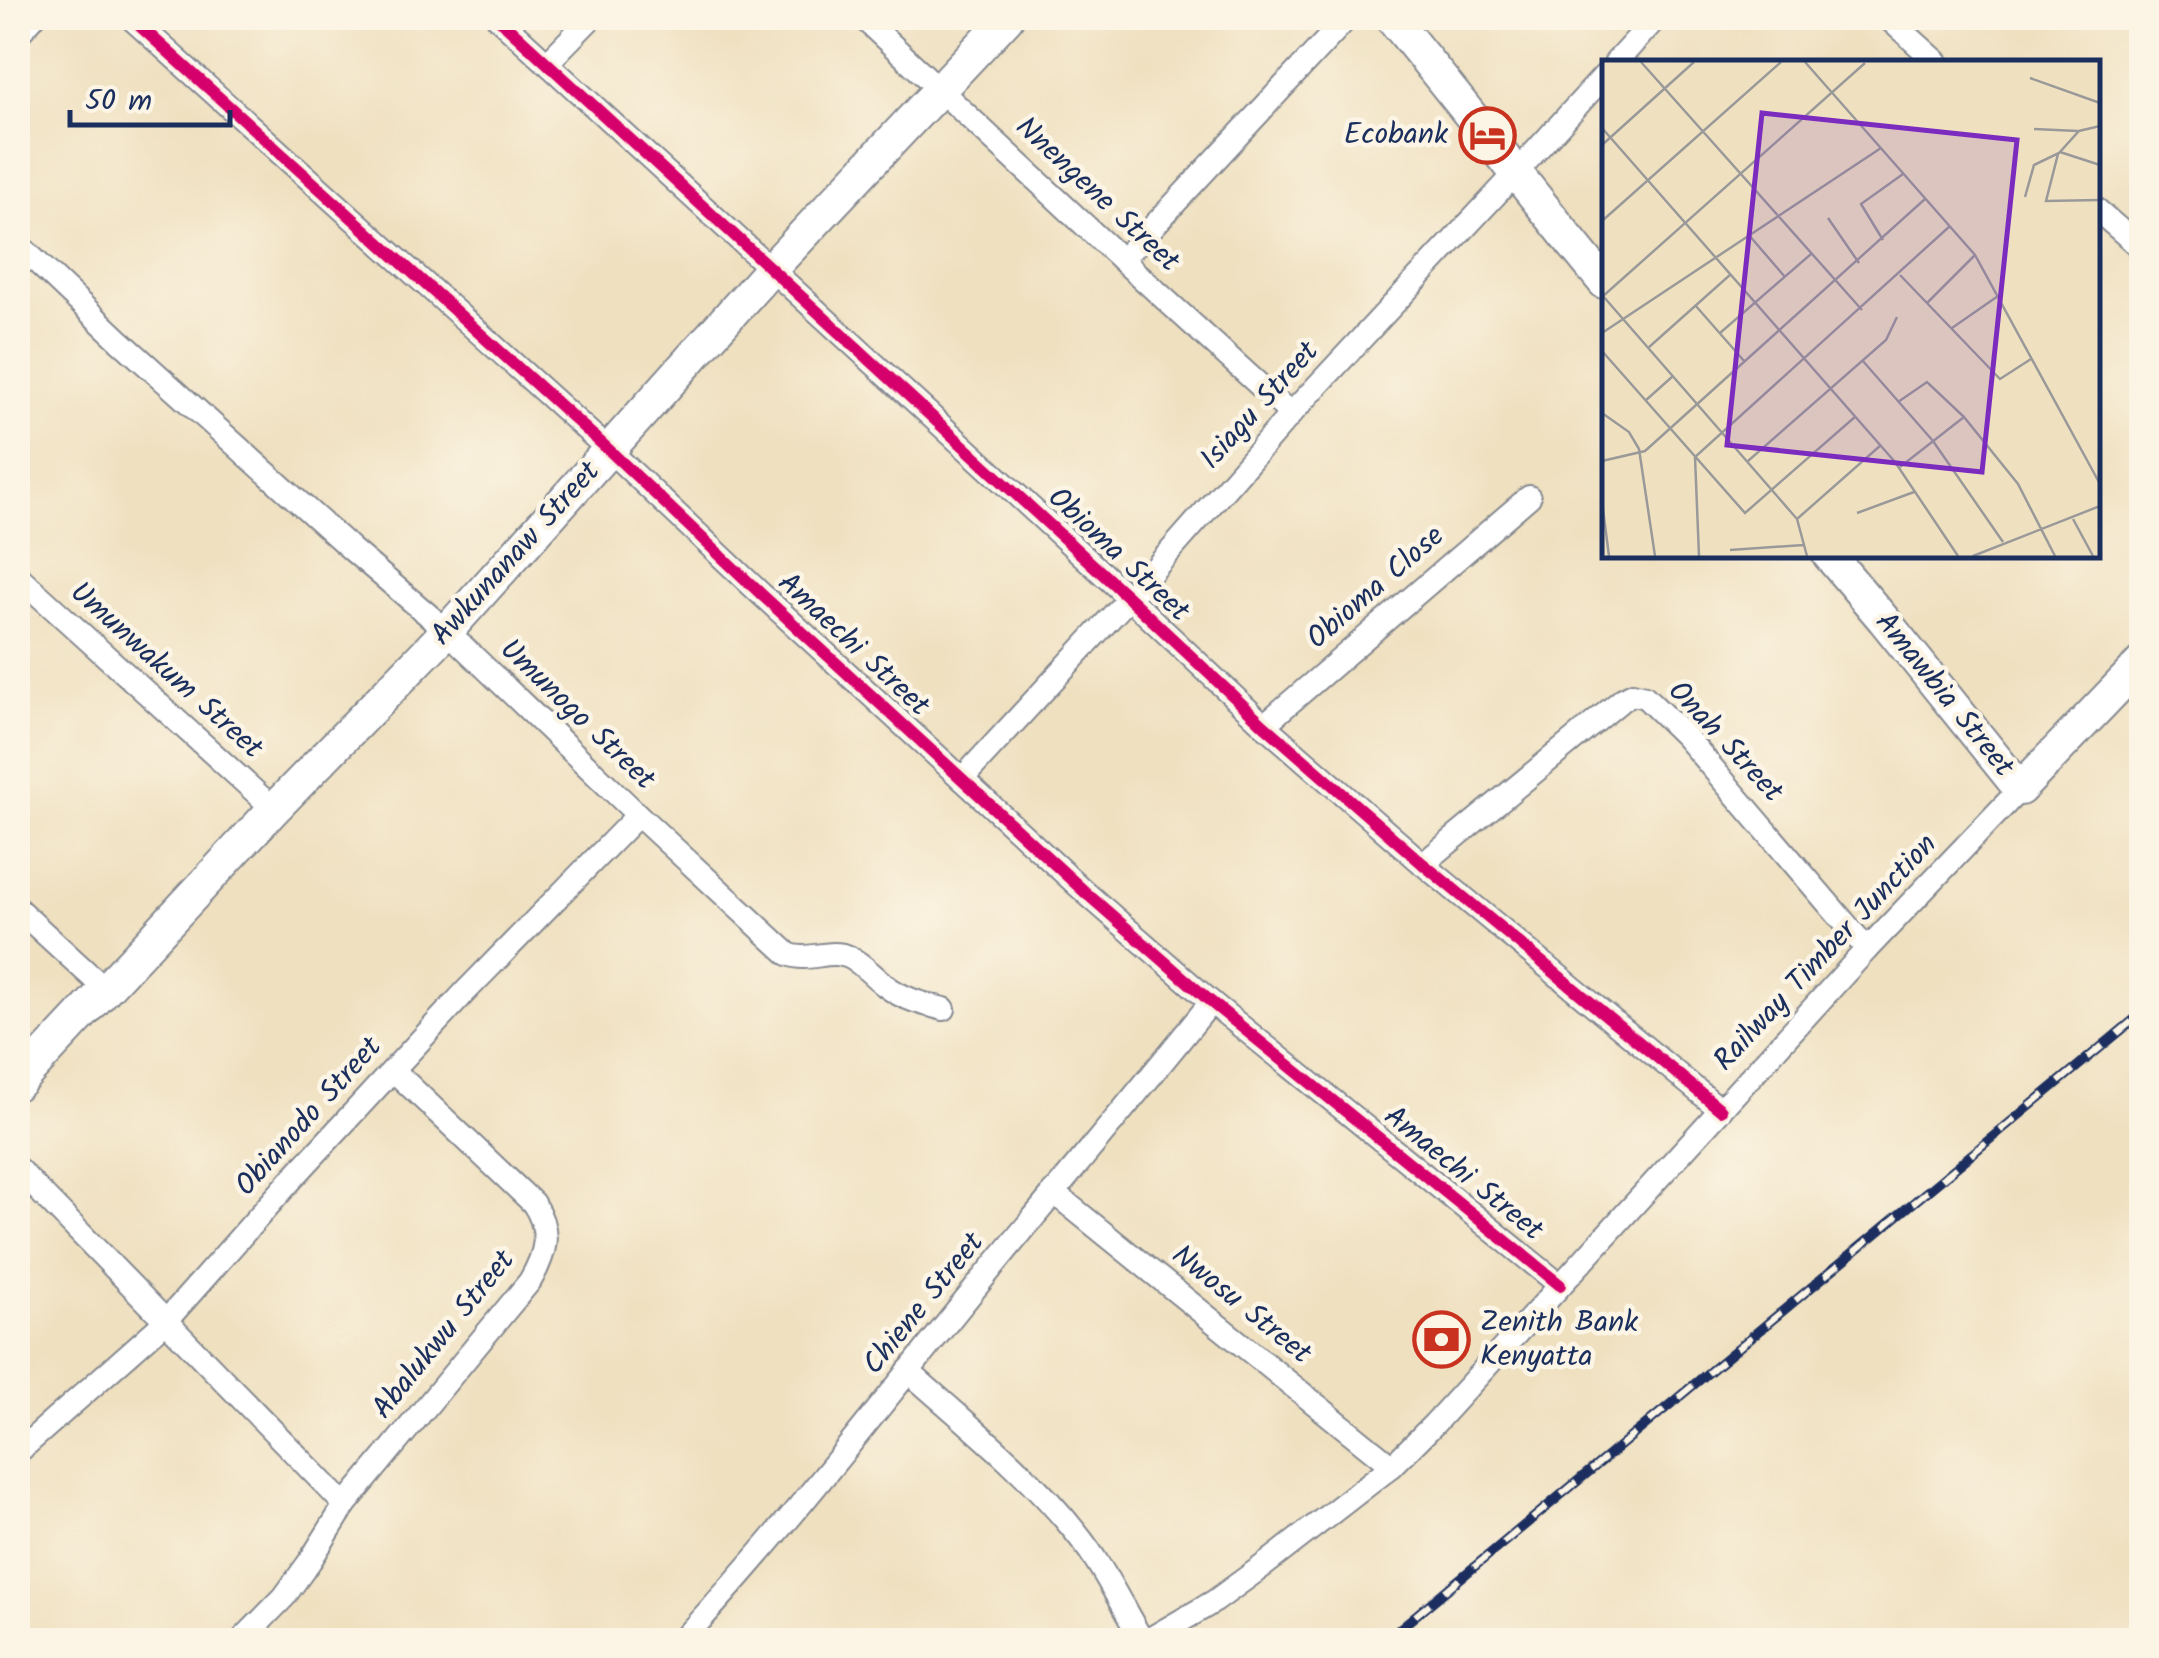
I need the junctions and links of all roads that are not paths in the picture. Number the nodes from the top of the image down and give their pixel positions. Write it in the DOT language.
graph roads {
  1 [pos="33,18"];
  2 [pos="131,18"];
  3 [pos="498,18"];
  4 [pos="590,18"];
  5 [pos="863,18"];
  6 [pos="1007,18"];
  7 [pos="1347,18"];
  8 [pos="1392,18"];
  9 [pos="1656,18"];
  10 [pos="1888,18"];
  11 [pos="18,34"];
  12 [pos="1618,60"];
  13 [pos="1935,60"];
  14 [pos="547,64"];
  15 [pos="1602,78"];
  16 [pos="940,90"];
  17 [pos="1515,174"];
  18 [pos="2099,212"];
  19 [pos="18,244"];
  20 [pos="2142,249"];
  21 [pos="1122,260"];
  22 [pos="771,269"];
  23 [pos="1602,280"];
  24 [pos="1291,414"];
  25 [pos="610,450"];
  26 [pos="1529,497"];
  27 [pos="1832,558"];
  28 [pos="18,576"];
  29 [pos="1129,598"];
  30 [pos="447,630"];
  31 [pos="2142,662"];
  32 [pos="1264,725"];
  33 [pos="962,779"];
  34 [pos="2020,790"];
  35 [pos="274,810"];
  36 [pos="638,815"];
  37 [pos="1424,864"];
  38 [pos="18,909"];
  39 [pos="1867,949"];
  40 [pos="106,990"];
  41 [pos="1211,1002"];
  42 [pos="944,1009"];
  43 [pos="393,1070"];
  44 [pos="18,1083"];
  45 [pos="1720,1110"];
  46 [pos="18,1169"];
  47 [pos="1053,1192"];
  48 [pos="1560,1286"];
  49 [pos="166,1321"];
  50 [pos="908,1371"];
  51 [pos="18,1452"];
  52 [pos="1392,1466"];
  53 [pos="344,1504"];
  54 [pos="242,1640"];
  55 [pos="682,1640"];
  56 [pos="1145,1640"];
  1 -- 11 [label="street"];
  2 -- 25 [label="street, Amaechi Street"];
  3 -- 14 [label="street, Obioma Street"];
  4 -- 14 [label="street"];
  5 -- 16 [label="street, Nnengene Street"];
  6 -- 16 [label="street, Awkunanaw Street"];
  7 -- 21 [label="street"];
  8 -- 17 [label="street"];
  9 -- 12 [label="street"];
  10 -- 13 [label="street"];
  14 -- 22 [label="street, Obioma Street"];
  15 -- 17 [label="street, Isiagu Street"];
  16 -- 21 [label="street, Nnengene Street"];
  16 -- 22 [label="street, Awkunanaw Street"];
  17 -- 23 [label="street"];
  17 -- 24 [label="street, Isiagu Street"];
  18 -- 20 [label="street"];
  19 -- 30 [label="street, Umunogo Street"];
  21 -- 24 [label="street, Nnengene Street"];
  22 -- 25 [label="street, Awkunanaw Street"];
  22 -- 29 [label="street, Obioma Street"];
  24 -- 29 [label="street, Isiagu Street"];
  25 -- 30 [label="street, Awkunanaw Street"];
  25 -- 33 [label="street, Amaechi Street"];
  26 -- 32 [label="street, Obioma Close"];
  27 -- 34 [label="street, Amawbia Street"];
  28 -- 35 [label="street, Umunwakum Street"];
  29 -- 32 [label="street, Obioma Street"];
  29 -- 33 [label="street, Isiagu Street"];
  30 -- 35 [label="street, Awkunanaw Street"];
  30 -- 36 [label="street, Umunogo Street"];
  31 -- 34 [label="street"];
  32 -- 37 [label="street, Obioma Street"];
  33 -- 41 [label="street, Amaechi Street"];
  34 -- 39 [label="street, Railway Timber Junction"];
  35 -- 40 [label="street, Awkunanaw Street"];
  36 -- 42 [label="street, Umunogo Street"];
  36 -- 43 [label="street, Obianodo Street"];
  37 -- 39 [label="street, Onah Street"];
  37 -- 45 [label="street, Obioma Street"];
  38 -- 40 [label="street"];
  39 -- 45 [label="street, Railway Timber Junction"];
  40 -- 44 [label="street, Awkunanaw Street"];
  41 -- 47 [label="street, Chiene Street"];
  41 -- 48 [label="street, Amaechi Street"];
  43 -- 49 [label="street, Obianodo Street"];
  43 -- 53 [label="street, Abalukwu Street"];
  45 -- 48 [label="street, Railway Timber Junction"];
  46 -- 49 [label="street"];
  47 -- 50 [label="street, Chiene Street"];
  47 -- 52 [label="street, Nwosu Street"];
  48 -- 52 [label="street, Railway Timber Junction"];
  49 -- 51 [label="street, Obianodo Street"];
  49 -- 53 [label="street"];
  50 -- 55 [label="street, Chiene Street"];
  50 -- 56 [label="street"];
  52 -- 56 [label="street, Railway Timber Junction"];
  53 -- 54 [label="street, Abalukwu Street"];
}
